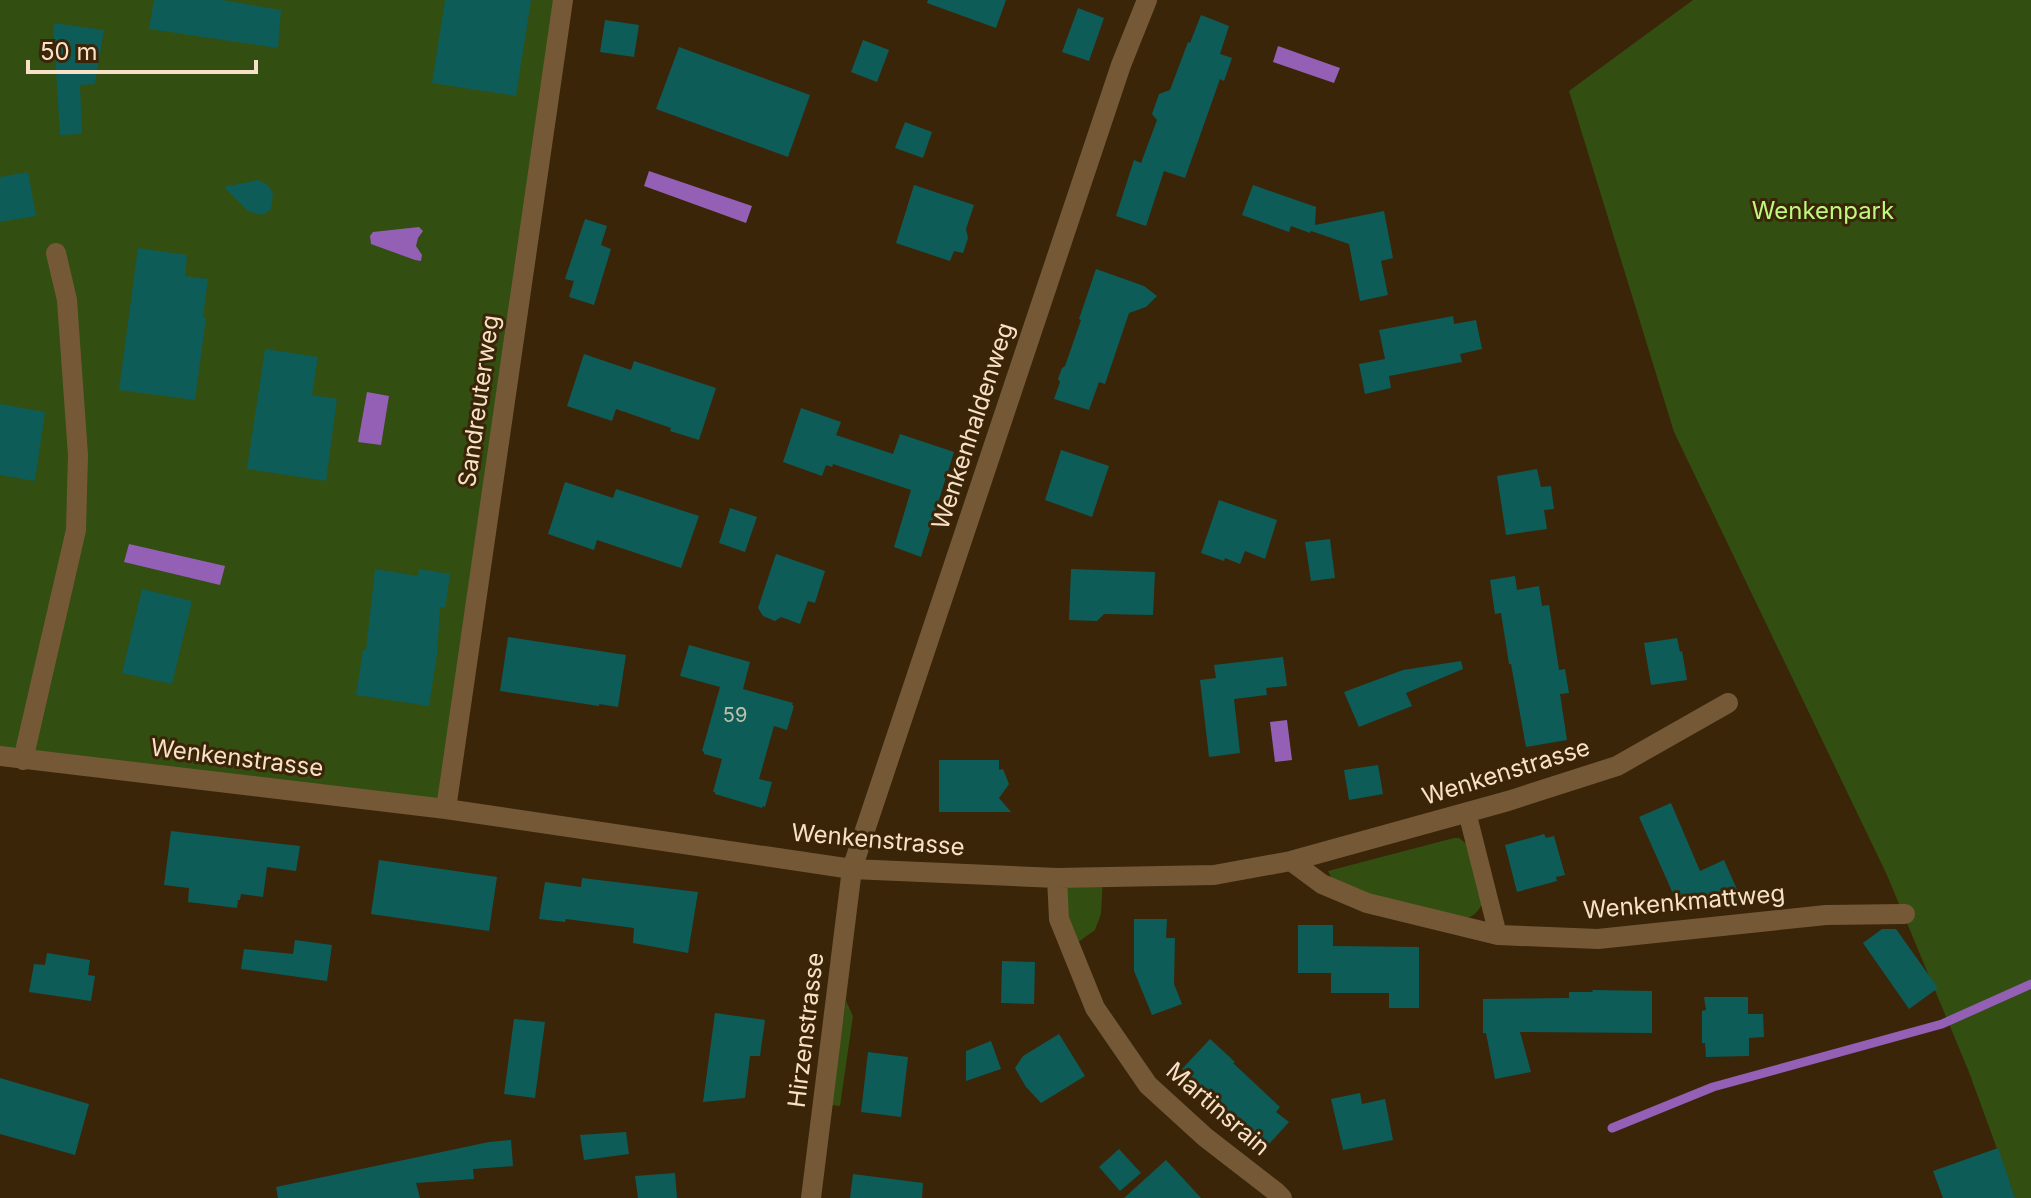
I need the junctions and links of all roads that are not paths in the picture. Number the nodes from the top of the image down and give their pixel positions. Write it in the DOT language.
graph roads {
  1 [pos="563,0"];
  2 [pos="1147,0"];
  3 [pos="56,253"];
  4 [pos="1728,703"];
  5 [pos="0,756"];
  6 [pos="23,760"];
  7 [pos="446,809"];
  8 [pos="1467,812"];
  9 [pos="1291,861"];
  10 [pos="852,869"];
  11 [pos="1057,878"];
  12 [pos="1905,914"];
  13 [pos="1498,935"];
  14 [pos="811,1198"];
  15 [pos="1282,1198"];
  1 -- 7 [label="street, Sandreuterweg"];
  2 -- 10 [label="street, Wenkenhaldenweg"];
  3 -- 6 [label="street"];
  4 -- 8 [label="street, Wenkenstrasse"];
  5 -- 6 [label="street, Wenkenstrasse"];
  6 -- 7 [label="street, Wenkenstrasse"];
  7 -- 10 [label="street, Wenkenstrasse"];
  8 -- 9 [label="street, Wenkenstrasse"];
  8 -- 13 [label="lane"];
  9 -- 11 [label="street, Wenkenstrasse"];
  9 -- 13 [label="street, Wenkenkmattweg"];
  10 -- 11 [label="street, Wenkenstrasse"];
  10 -- 14 [label="street, Hirzenstrasse"];
  11 -- 15 [label="street, Martinsrain"];
  12 -- 13 [label="street, Wenkenkmattweg"];
}
